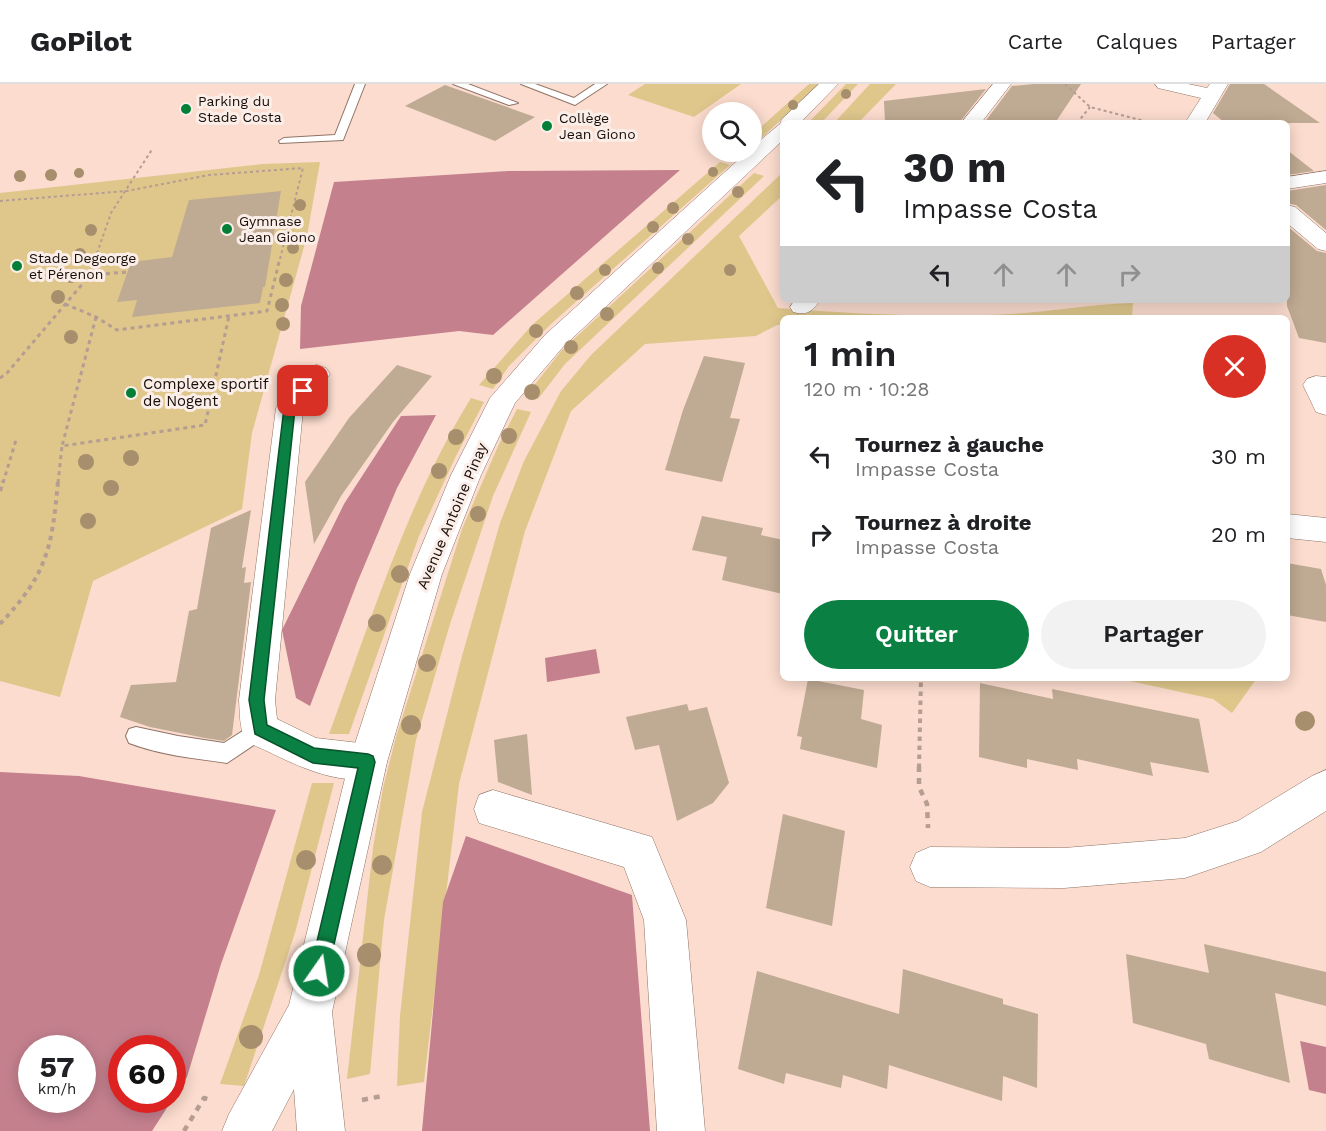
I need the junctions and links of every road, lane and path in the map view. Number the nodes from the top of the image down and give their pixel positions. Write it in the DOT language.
graph roads {
  1 [pos="360,84"];
  2 [pos="458,84"];
  3 [pos="526,84"];
  4 [pos="602,84"];
  5 [pos="829,84"];
  6 [pos="1002,84"];
  7 [pos="1065,84"];
  8 [pos="1164,84"];
  9 [pos="1216,89"];
  10 [pos="513,103"];
  11 [pos="1090,107"];
  12 [pos="792,120"];
  13 [pos="973,120"];
  14 [pos="1079,120"];
  15 [pos="1140,120"];
  16 [pos="1197,120"];
  17 [pos="780,132"];
  18 [pos="284,141"];
  19 [pos="153,148"];
  20 [pos="1326,177"];
  21 [pos="1290,183"];
  22 [pos="127,191"];
  23 [pos="0,201"];
  24 [pos="1290,214"];
  25 [pos="1326,244"];
  26 [pos="128,272"];
  27 [pos="90,275"];
  28 [pos="65,304"];
  29 [pos="229,316"];
  30 [pos="96,317"];
  31 [pos="317,374"];
  32 [pos="0,378"];
  33 [pos="1326,386"];
  34 [pos="1326,405"];
  35 [pos="16,440"];
  36 [pos="62,446"];
  37 [pos="0,491"];
  38 [pos="1290,526"];
  39 [pos="1326,530"];
  40 [pos="0,624"];
  41 [pos="921,681"];
  42 [pos="260,729"];
  43 [pos="136,736"];
  44 [pos="368,762"];
  45 [pos="1326,789"];
  46 [pos="493,808"];
  47 [pos="930,867"];
  48 [pos="310,1012"];
  49 [pos="204,1098"];
  50 [pos="184,1131"];
  51 [pos="246,1131"];
  52 [pos="321,1131"];
  53 [pos="681,1131"];
  1 -- 18 [label="lane"];
  2 -- 10 [label="lane"];
  3 -- 4 [label="lane"];
  5 -- 12 [label="street"];
  6 -- 13 [label="street"];
  7 -- 11 [label="path"];
  8 -- 9 [label="street"];
  9 -- 16 [label="street"];
  11 -- 14 [label="path"];
  11 -- 15 [label="path"];
  17 -- 44 [label="street, Avenue Antoine Pinay"];
  19 -- 22 [label="path"];
  20 -- 21 [label="street"];
  22 -- 23 [label="path"];
  22 -- 27 [label="path"];
  22 -- 29 [label="path"];
  24 -- 25 [label="street"];
  26 -- 27 [label="path"];
  27 -- 28 [label="path"];
  28 -- 30 [label="path"];
  28 -- 32 [label="path"];
  29 -- 30 [label="path"];
  29 -- 36 [label="path"];
  30 -- 36 [label="path"];
  31 -- 42 [label="street"];
  33 -- 34 [label="street"];
  35 -- 37 [label="path"];
  36 -- 40 [label="path"];
  38 -- 39 [label="street"];
  41 -- 47 [label="path"];
  42 -- 43 [label="lane"];
  42 -- 44 [label="street"];
  44 -- 48 [label="street, Avenue Antoine Pinay"];
  45 -- 47 [label="street"];
  46 -- 53 [label="street"];
  48 -- 51 [label="street, Avenue Antoine Pinay"];
  48 -- 52 [label="street, Avenue Antoine Pinay"];
  49 -- 50 [label="path"];
}
